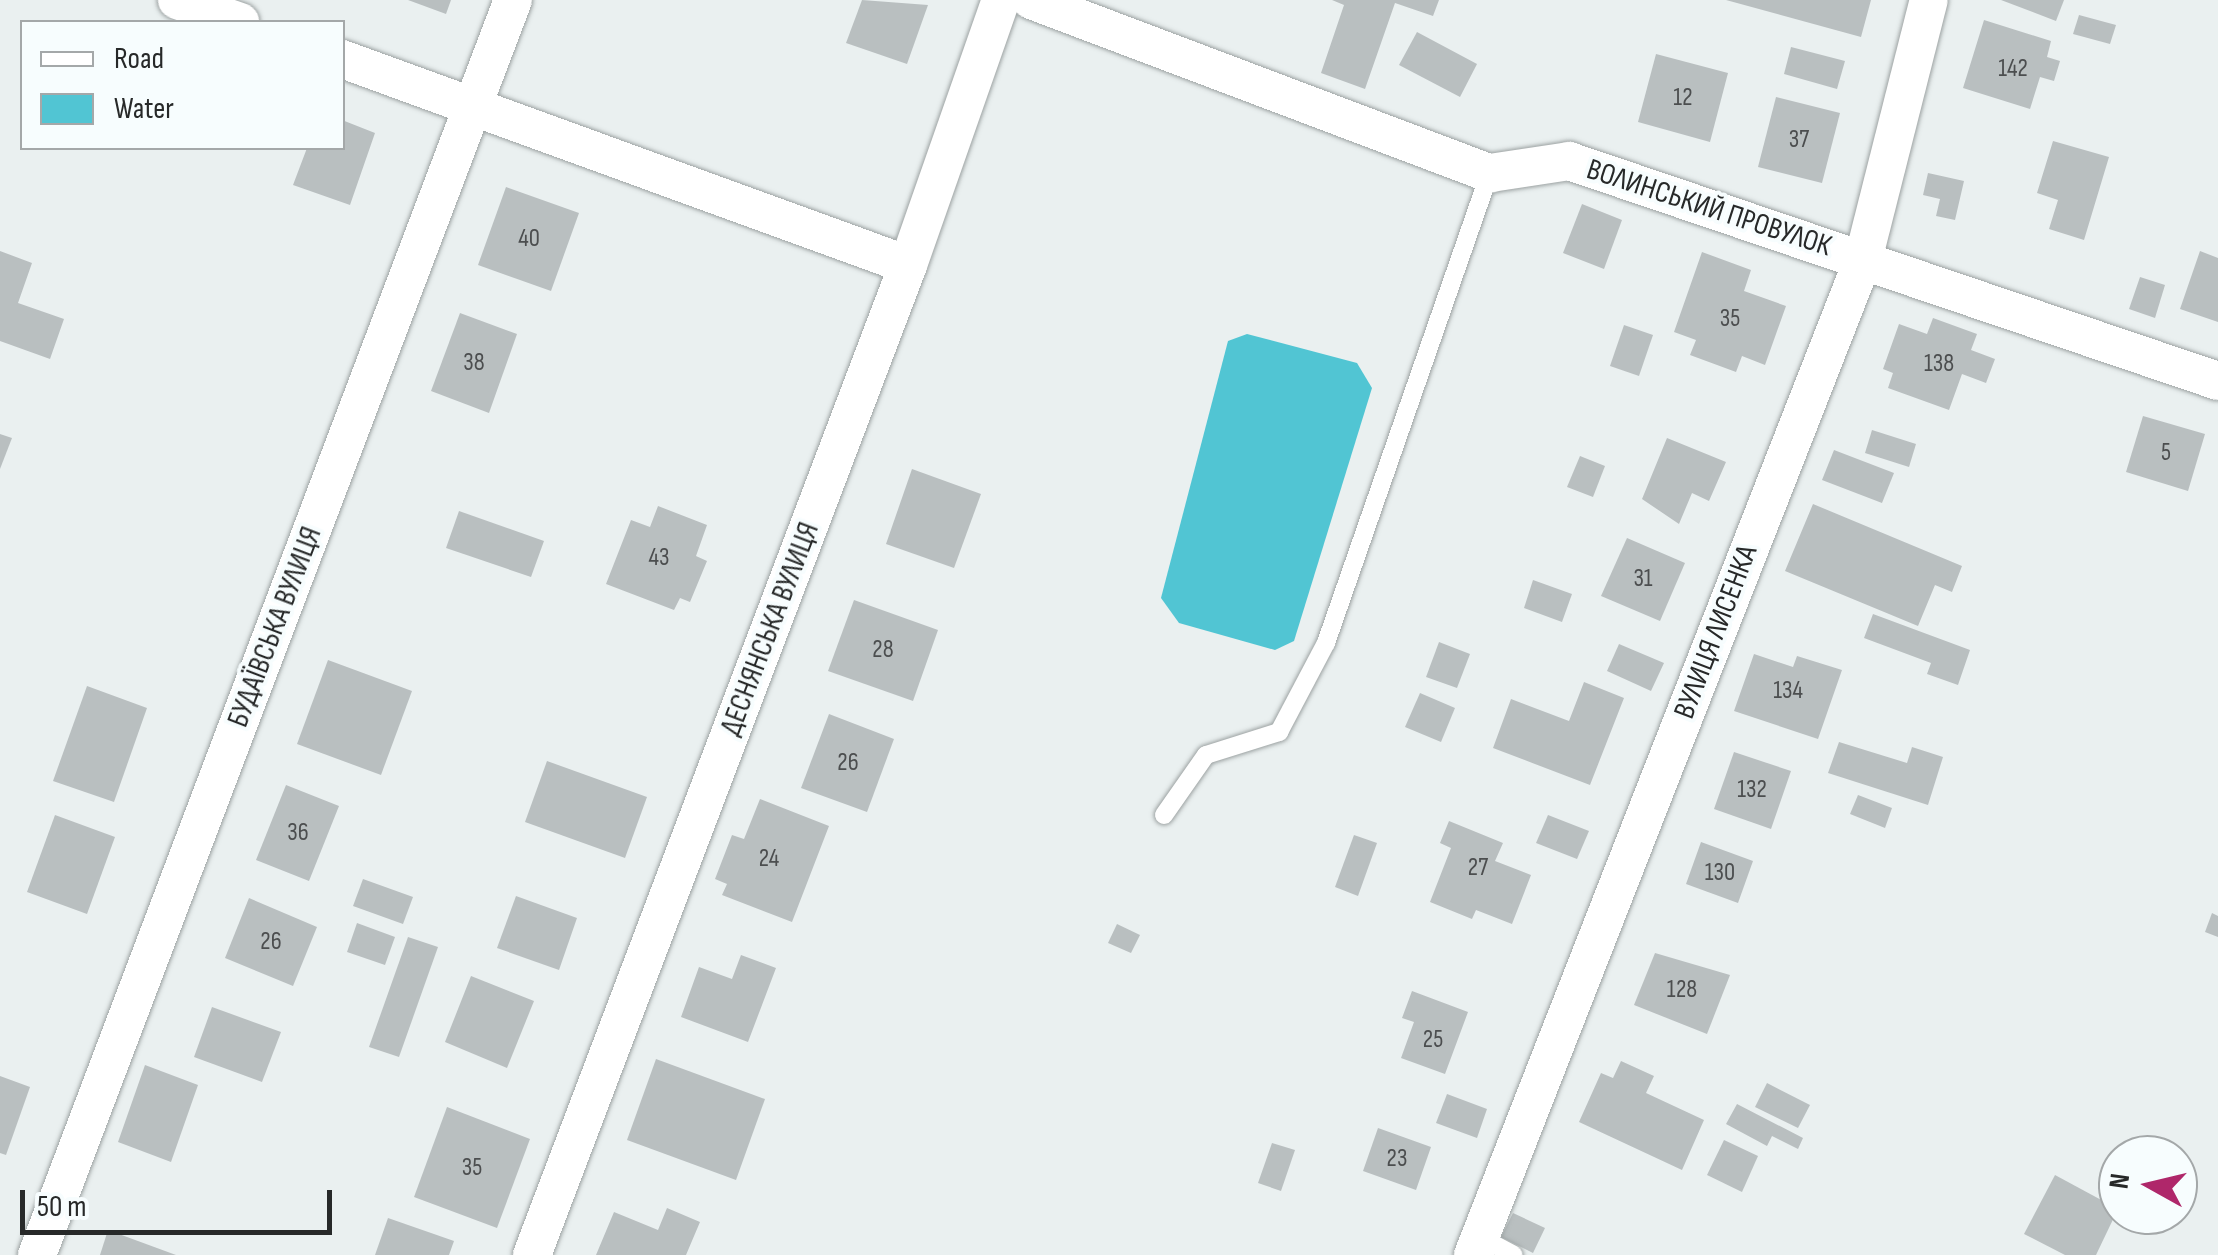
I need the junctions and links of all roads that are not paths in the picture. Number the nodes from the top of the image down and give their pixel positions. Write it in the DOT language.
graph roads {
  1 [pos="176,0"];
  2 [pos="513,0"];
  3 [pos="1001,0"];
  4 [pos="1031,0"];
  5 [pos="1929,0"];
  6 [pos="234,20"];
  7 [pos="345,60"];
  8 [pos="472,105"];
  9 [pos="1490,173"];
  10 [pos="1863,260"];
  11 [pos="908,265"];
  12 [pos="2218,381"];
  13 [pos="1164,814"];
  14 [pos="1477,1246"];
  15 [pos="38,1255"];
  16 [pos="532,1255"];
  17 [pos="1514,1255"];
  1 -- 6 [label="street"];
  2 -- 8 [label="street, БУДАЇВСЬКА ВУЛИЦЯ"];
  3 -- 11 [label="street, ДЕСНЯНСЬКА ВУЛИЦЯ"];
  4 -- 9 [label="street, ВОЛИНСЬКИЙ ПРОВУЛОК"];
  5 -- 10 [label="street, ВУЛИЦЯ ЛИСЕНКА"];
  7 -- 8 [label="street"];
  8 -- 11 [label="street"];
  8 -- 15 [label="street, БУДАЇВСЬКА ВУЛИЦЯ"];
  9 -- 10 [label="street, ВОЛИНСЬКИЙ ПРОВУЛОК"];
  9 -- 13 [label="lane"];
  10 -- 12 [label="street, ВОЛИНСЬКИЙ ПРОВУЛОК"];
  10 -- 14 [label="street, ВУЛИЦЯ ЛИСЕНКА"];
  11 -- 16 [label="street, ДЕСНЯНСЬКА ВУЛИЦЯ"];
  14 -- 17 [label="lane"];
}
